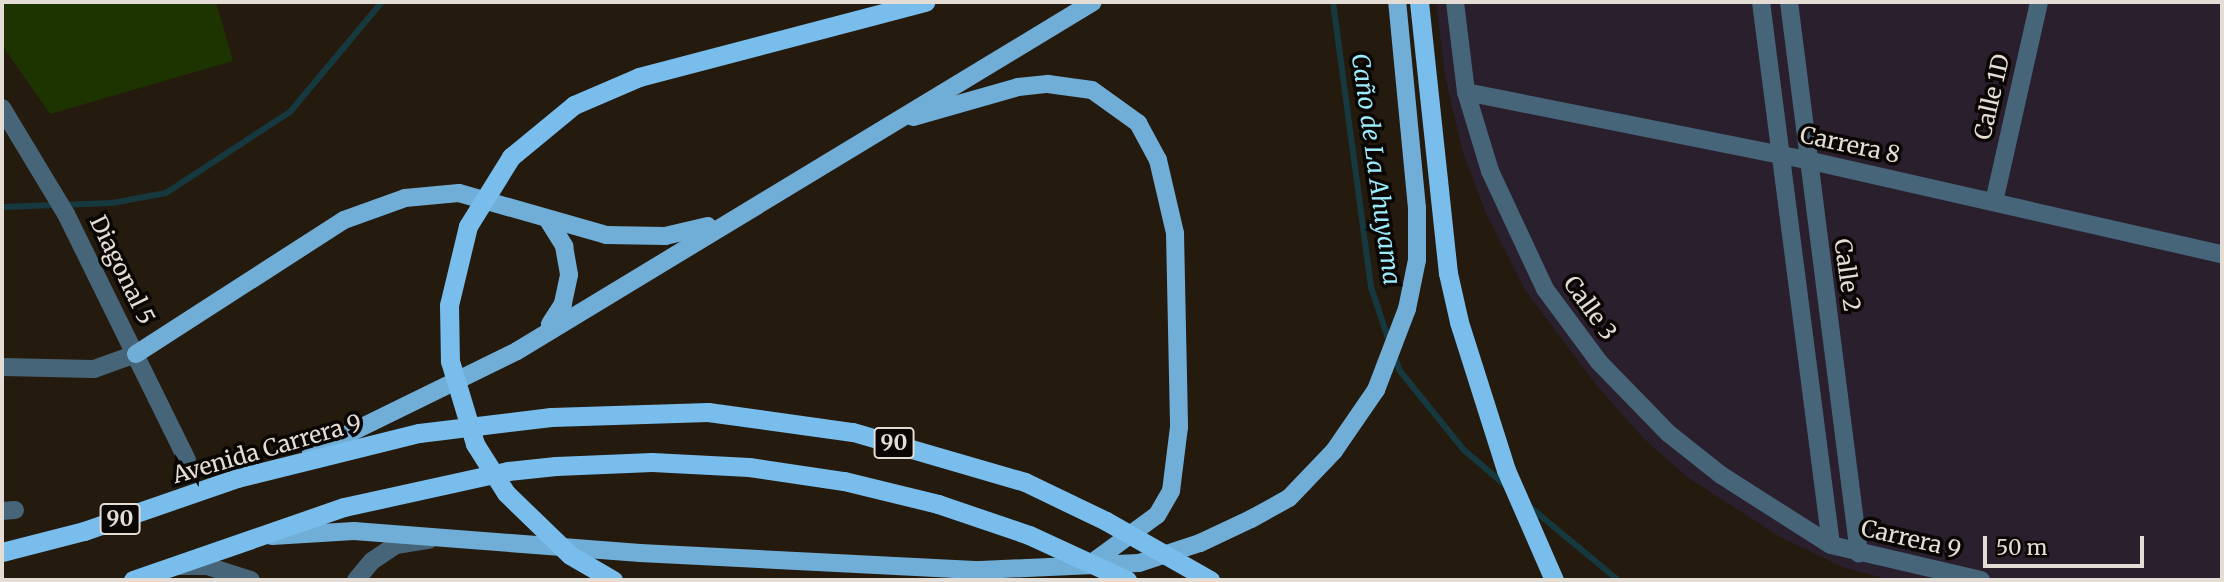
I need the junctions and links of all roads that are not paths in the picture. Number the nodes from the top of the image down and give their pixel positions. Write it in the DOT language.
graph roads {
  1 [pos="925,2"];
  2 [pos="1093,2"];
  3 [pos="1396,2"];
  4 [pos="1419,2"];
  5 [pos="1455,2"];
  6 [pos="1761,2"];
  7 [pos="1789,2"];
  8 [pos="2039,2"];
  9 [pos="1466,92"];
  10 [pos="2,108"];
  11 [pos="887,125"];
  12 [pos="1780,155"];
  13 [pos="1807,160"];
  14 [pos="1994,202"];
  15 [pos="548,220"];
  16 [pos="722,223"];
  17 [pos="2222,254"];
  18 [pos="547,329"];
  19 [pos="136,354"];
  20 [pos="2,367"];
  21 [pos="187,460"];
  22 [pos="237,478"];
  23 [pos="251,537"];
  24 [pos="448,537"];
  25 [pos="1831,545"];
  26 [pos="2,552"];
  27 [pos="1859,554"];
  28 [pos="1089,565"];
  29 [pos="177,566"];
  30 [pos="133,580"];
  31 [pos="251,580"];
  32 [pos="356,580"];
  33 [pos="614,580"];
  34 [pos="1127,580"];
  35 [pos="1210,580"];
  36 [pos="1554,580"];
  37 [pos="1981,580"];
  1 -- 33 [label="highway, bridge"];
  2 -- 11 [label="main road"];
  3 -- 28 [label="main road"];
  4 -- 36 [label="highway"];
  5 -- 9 [label="street, Calle 3"];
  6 -- 12 [label="street"];
  7 -- 13 [label="street, Calle 2"];
  8 -- 14 [label="street, Calle 1D"];
  9 -- 12 [label="street, Carrera 8"];
  9 -- 25 [label="street, Calle 3"];
  10 -- 19 [label="street, Diagonal 5"];
  11 -- 16 [label="main road"];
  11 -- 28 [label="main road"];
  12 -- 13 [label="street, Carrera 8"];
  12 -- 25 [label="street"];
  13 -- 14 [label="street, Carrera 8"];
  13 -- 27 [label="street, Calle 2"];
  14 -- 17 [label="street, Carrera 8"];
  15 -- 16 [label="main road"];
  15 -- 18 [label="main road"];
  15 -- 19 [label="main road"];
  16 -- 18 [label="main road"];
  18 -- 22 [label="main road"];
  19 -- 20 [label="street"];
  19 -- 21 [label="street, Diagonal 5"];
  22 -- 26 [label="highway, Avenida Carrera 9 / 90"];
  22 -- 35 [label="highway, Avenida Carrera 9 / 90, bridge"];
  23 -- 24 [label="main road"];
  23 -- 29 [label="highway, 90"];
  23 -- 34 [label="highway, 90, bridge"];
  24 -- 28 [label="main road"];
  24 -- 32 [label="street"];
  25 -- 27 [label="street, Carrera 9"];
  27 -- 37 [label="street, Carrera 9"];
  29 -- 30 [label="highway, 90"];
  29 -- 31 [label="street"];
}
